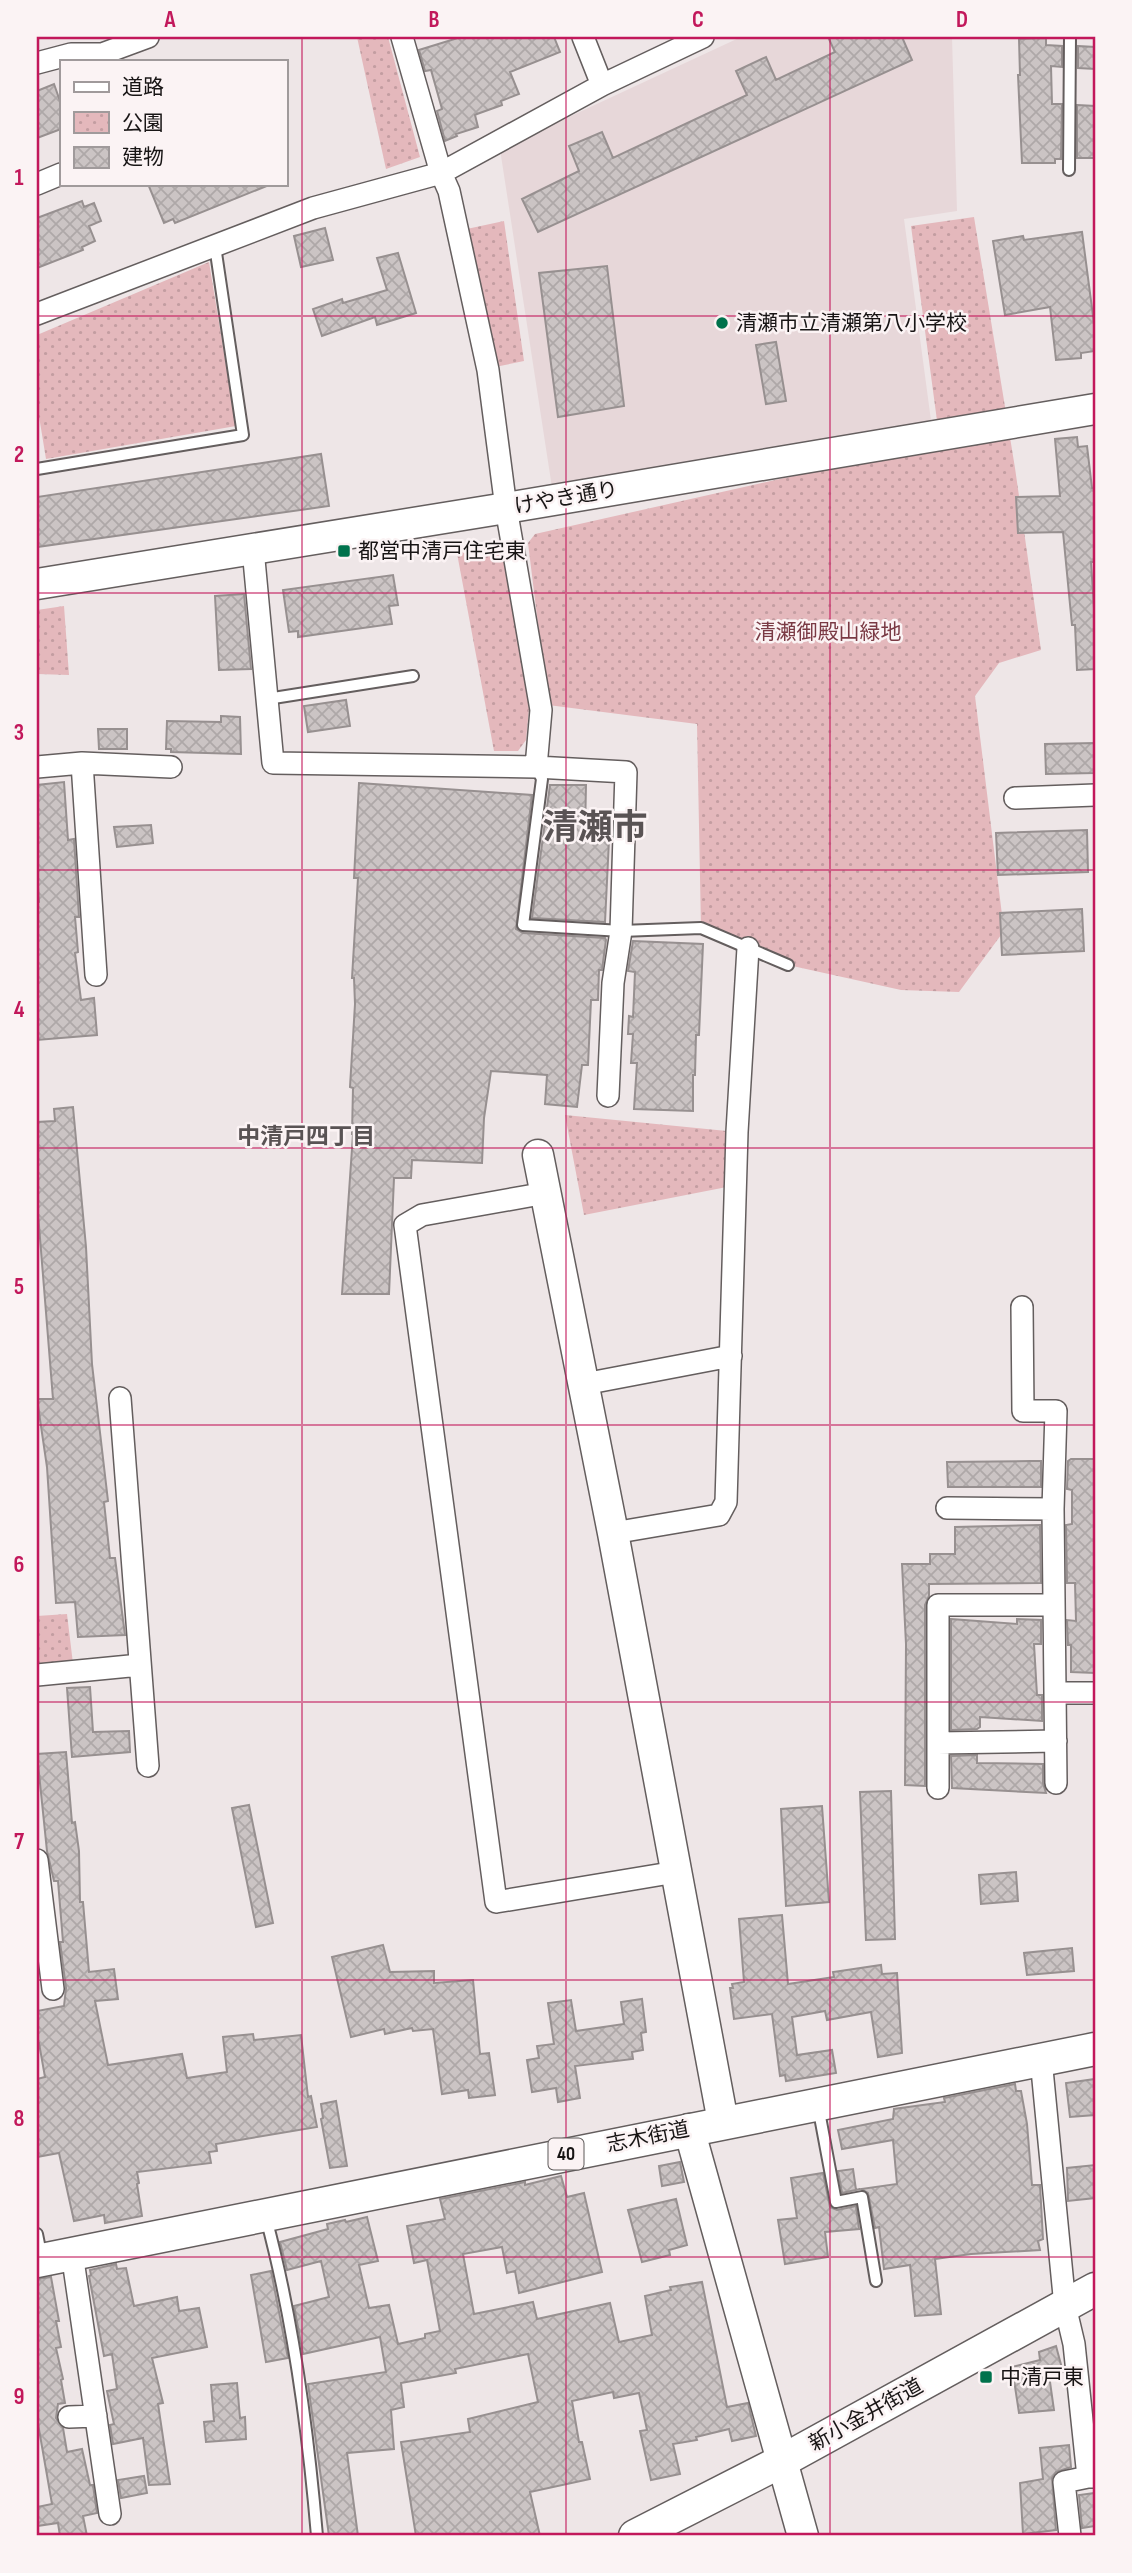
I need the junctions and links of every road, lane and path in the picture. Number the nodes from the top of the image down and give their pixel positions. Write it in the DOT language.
graph roads {
  1 [pos="149,37"];
  2 [pos="402,37"];
  3 [pos="583,37"];
  4 [pos="703,37"];
  5 [pos="1070,37"];
  6 [pos="102,58"];
  7 [pos="37,63"];
  8 [pos="602,85"];
  9 [pos="1069,170"];
  10 [pos="441,173"];
  11 [pos="60,174"];
  12 [pos="37,184"];
  13 [pos="215,246"];
  14 [pos="37,314"];
  15 [pos="1095,409"];
  16 [pos="37,469"];
  17 [pos="506,508"];
  18 [pos="253,549"];
  19 [pos="37,584"];
  20 [pos="413,676"];
  21 [pos="267,699"];
  22 [pos="82,763"];
  23 [pos="536,766"];
  24 [pos="37,767"];
  25 [pos="171,767"];
  26 [pos="1095,795"];
  27 [pos="1015,798"];
  28 [pos="621,931"];
  29 [pos="748,948"];
  30 [pos="788,965"];
  31 [pos="96,975"];
  32 [pos="608,1096"];
  33 [pos="538,1156"];
  34 [pos="546,1193"];
  35 [pos="1023,1307"];
  36 [pos="731,1356"];
  37 [pos="584,1384"];
  38 [pos="120,1398"];
  39 [pos="947,1508"];
  40 [pos="1053,1509"];
  41 [pos="613,1533"];
  42 [pos="1054,1605"];
  43 [pos="140,1665"];
  44 [pos="37,1675"];
  45 [pos="1055,1693"];
  46 [pos="1095,1693"];
  47 [pos="1056,1741"];
  48 [pos="938,1743"];
  49 [pos="148,1766"];
  50 [pos="1056,1783"];
  51 [pos="938,1788"];
  52 [pos="37,1860"];
  53 [pos="676,1872"];
  54 [pos="49,1990"];
  55 [pos="1095,2049"];
  56 [pos="1041,2059"];
  57 [pos="817,2104"];
  58 [pos="723,2122"];
  59 [pos="690,2129"];
  60 [pos="265,2215"];
  61 [pos="47,2252"];
  62 [pos="876,2281"];
  63 [pos="1095,2289"];
  64 [pos="1065,2306"];
  65 [pos="96,2416"];
  66 [pos="69,2417"];
  67 [pos="782,2461"];
  68 [pos="1091,2477"];
  69 [pos="110,2514"];
  70 [pos="317,2536"];
  71 [pos="635,2536"];
  72 [pos="803,2536"];
  73 [pos="1070,2536"];
  1 -- 6 [label="street"];
  2 -- 10 [label="street"];
  3 -- 8 [label="street"];
  4 -- 8 [label="street"];
  5 -- 9 [label="lane"];
  6 -- 7 [label="street"];
  8 -- 10 [label="street"];
  10 -- 13 [label="street"];
  10 -- 17 [label="street"];
  11 -- 12 [label="street"];
  13 -- 14 [label="street"];
  13 -- 16 [label="lane"];
  15 -- 17 [label="street, けやき通り"];
  17 -- 18 [label="street, けやき通り"];
  17 -- 23 [label="street"];
  18 -- 19 [label="street, けやき通り"];
  18 -- 21 [label="street"];
  20 -- 21 [label="lane"];
  21 -- 23 [label="street"];
  22 -- 24 [label="street"];
  22 -- 25 [label="street"];
  22 -- 31 [label="street"];
  23 -- 28 [label="street"];
  23 -- 28 [label="lane"];
  26 -- 27 [label="street"];
  28 -- 29 [label="lane"];
  28 -- 32 [label="street"];
  29 -- 30 [label="lane"];
  29 -- 36 [label="street"];
  33 -- 34 [label="street"];
  34 -- 37 [label="street"];
  34 -- 53 [label="street"];
  35 -- 40 [label="street"];
  36 -- 37 [label="street"];
  36 -- 41 [label="street"];
  37 -- 41 [label="street"];
  38 -- 43 [label="street"];
  39 -- 40 [label="street"];
  40 -- 42 [label="street"];
  41 -- 53 [label="street"];
  42 -- 45 [label="street"];
  42 -- 48 [label="street"];
  43 -- 44 [label="street"];
  43 -- 49 [label="street"];
  45 -- 46 [label="street"];
  45 -- 47 [label="street"];
  47 -- 48 [label="street"];
  47 -- 50 [label="street"];
  48 -- 51 [label="street"];
  52 -- 54 [label="street"];
  53 -- 58 [label="street"];
  55 -- 56 [label="main road, 志木街道 / 40"];
  56 -- 57 [label="main road, 志木街道 / 40"];
  56 -- 64 [label="street"];
  57 -- 58 [label="main road, 志木街道 / 40"];
  57 -- 62 [label="lane"];
  58 -- 59 [label="main road, 志木街道 / 40"];
  59 -- 60 [label="main road, 志木街道 / 40"];
  59 -- 67 [label="street"];
  60 -- 61 [label="main road, 志木街道 / 40"];
  60 -- 70 [label="lane"];
  61 -- 65 [label="street"];
  63 -- 64 [label="main road, 新小金井街道"];
  64 -- 67 [label="main road, 新小金井街道"];
  64 -- 68 [label="street"];
  65 -- 66 [label="street"];
  65 -- 69 [label="street"];
  67 -- 71 [label="main road, 新小金井街道"];
  67 -- 72 [label="street"];
  68 -- 73 [label="street"];
}
